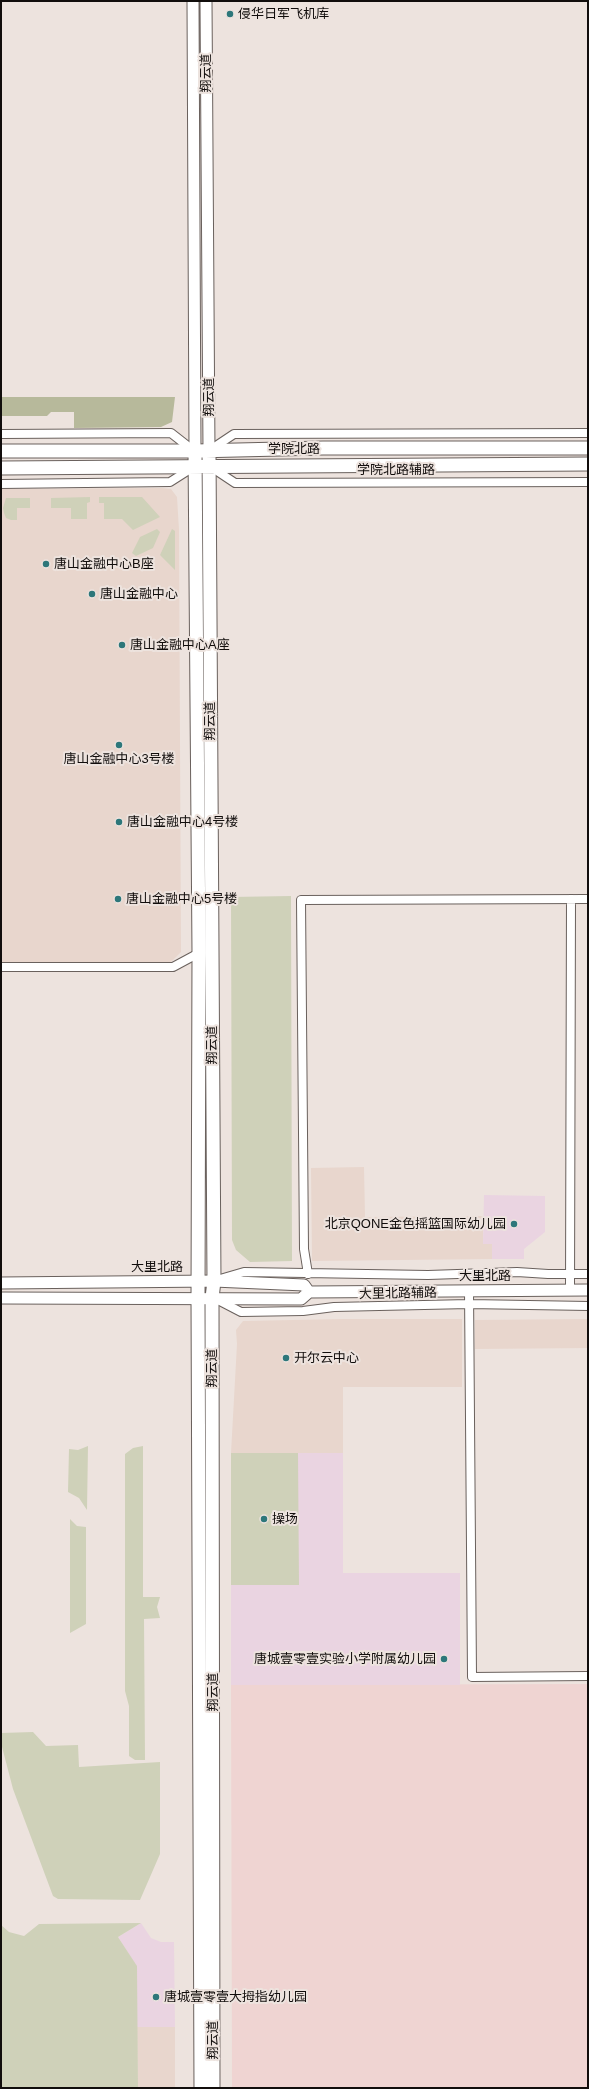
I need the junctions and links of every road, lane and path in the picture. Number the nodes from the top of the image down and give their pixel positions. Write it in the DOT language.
graph roads {
  1 [pos="193,1"];
  2 [pos="206,1"];
  3 [pos="323,433"];
  4 [pos="588,433"];
  5 [pos="1,434"];
  6 [pos="323,448"];
  7 [pos="588,448"];
  8 [pos="1,450"];
  9 [pos="195,451"];
  10 [pos="209,451"];
  11 [pos="588,464"];
  12 [pos="195,465"];
  13 [pos="209,466"];
  14 [pos="1,468"];
  15 [pos="588,482"];
  16 [pos="1,484"];
  17 [pos="571,899"];
  18 [pos="588,899"];
  19 [pos="199,954"];
  20 [pos="1,967"];
  21 [pos="308,1274"];
  22 [pos="570,1274"];
  23 [pos="588,1274"];
  24 [pos="198,1281"];
  25 [pos="214,1281"];
  26 [pos="1,1283"];
  27 [pos="469,1290"];
  28 [pos="570,1290"];
  29 [pos="588,1290"];
  30 [pos="310,1292"];
  31 [pos="1,1298"];
  32 [pos="198,1298"];
  33 [pos="212,1298"];
  34 [pos="469,1304"];
  35 [pos="588,1306"];
  36 [pos="588,1676"];
  37 [pos="201,2088"];
  38 [pos="213,2088"];
  1 -- 9 [label="main road, 翔云道"];
  2 -- 10 [label="main road, 翔云道"];
  3 -- 4 [label="street"];
  3 -- 6 [label="street"];
  3 -- 10 [label="street"];
  5 -- 9 [label="street"];
  6 -- 7 [label="main road, 学院北路"];
  6 -- 10 [label="main road, 学院北路"];
  8 -- 9 [label="main road, 学院北路"];
  9 -- 10 [label="main road, 学院北路"];
  9 -- 12 [label="main road, 翔云道"];
  10 -- 13 [label="main road, 翔云道"];
  11 -- 13 [label="main road, 学院北路"];
  12 -- 13 [label="main road, 学院北路"];
  12 -- 14 [label="main road, 学院北路"];
  12 -- 16 [label="street"];
  12 -- 19 [label="main road, 翔云道"];
  13 -- 15 [label="street, 学院北路辅路"];
  13 -- 25 [label="main road, 翔云道"];
  17 -- 18 [label="street"];
  17 -- 21 [label="street"];
  17 -- 22 [label="street"];
  19 -- 20 [label="street"];
  19 -- 24 [label="main road, 翔云道"];
  21 -- 22 [label="street, 大里北路辅路"];
  21 -- 25 [label="street, 大里北路辅路"];
  22 -- 23 [label="street, 大里北路辅路"];
  22 -- 28 [label="street"];
  24 -- 25 [label="main road, 大里北路"];
  24 -- 26 [label="main road, 大里北路"];
  24 -- 32 [label="main road, 翔云道"];
  25 -- 30 [label="main road, 大里北路"];
  25 -- 33 [label="main road, 翔云道"];
  27 -- 28 [label="main road, 大里北路"];
  27 -- 30 [label="main road, 大里北路"];
  27 -- 34 [label="street"];
  28 -- 29 [label="main road, 大里北路"];
  30 -- 33 [label="main road, 大里北路"];
  31 -- 32 [label="main road, 大里北路"];
  32 -- 33 [label="main road, 大里北路"];
  32 -- 37 [label="main road, 翔云道"];
  33 -- 34 [label="street, 大里北路辅路"];
  33 -- 38 [label="main road, 翔云道"];
  34 -- 35 [label="street, 大里北路辅路"];
  34 -- 36 [label="street"];
}
